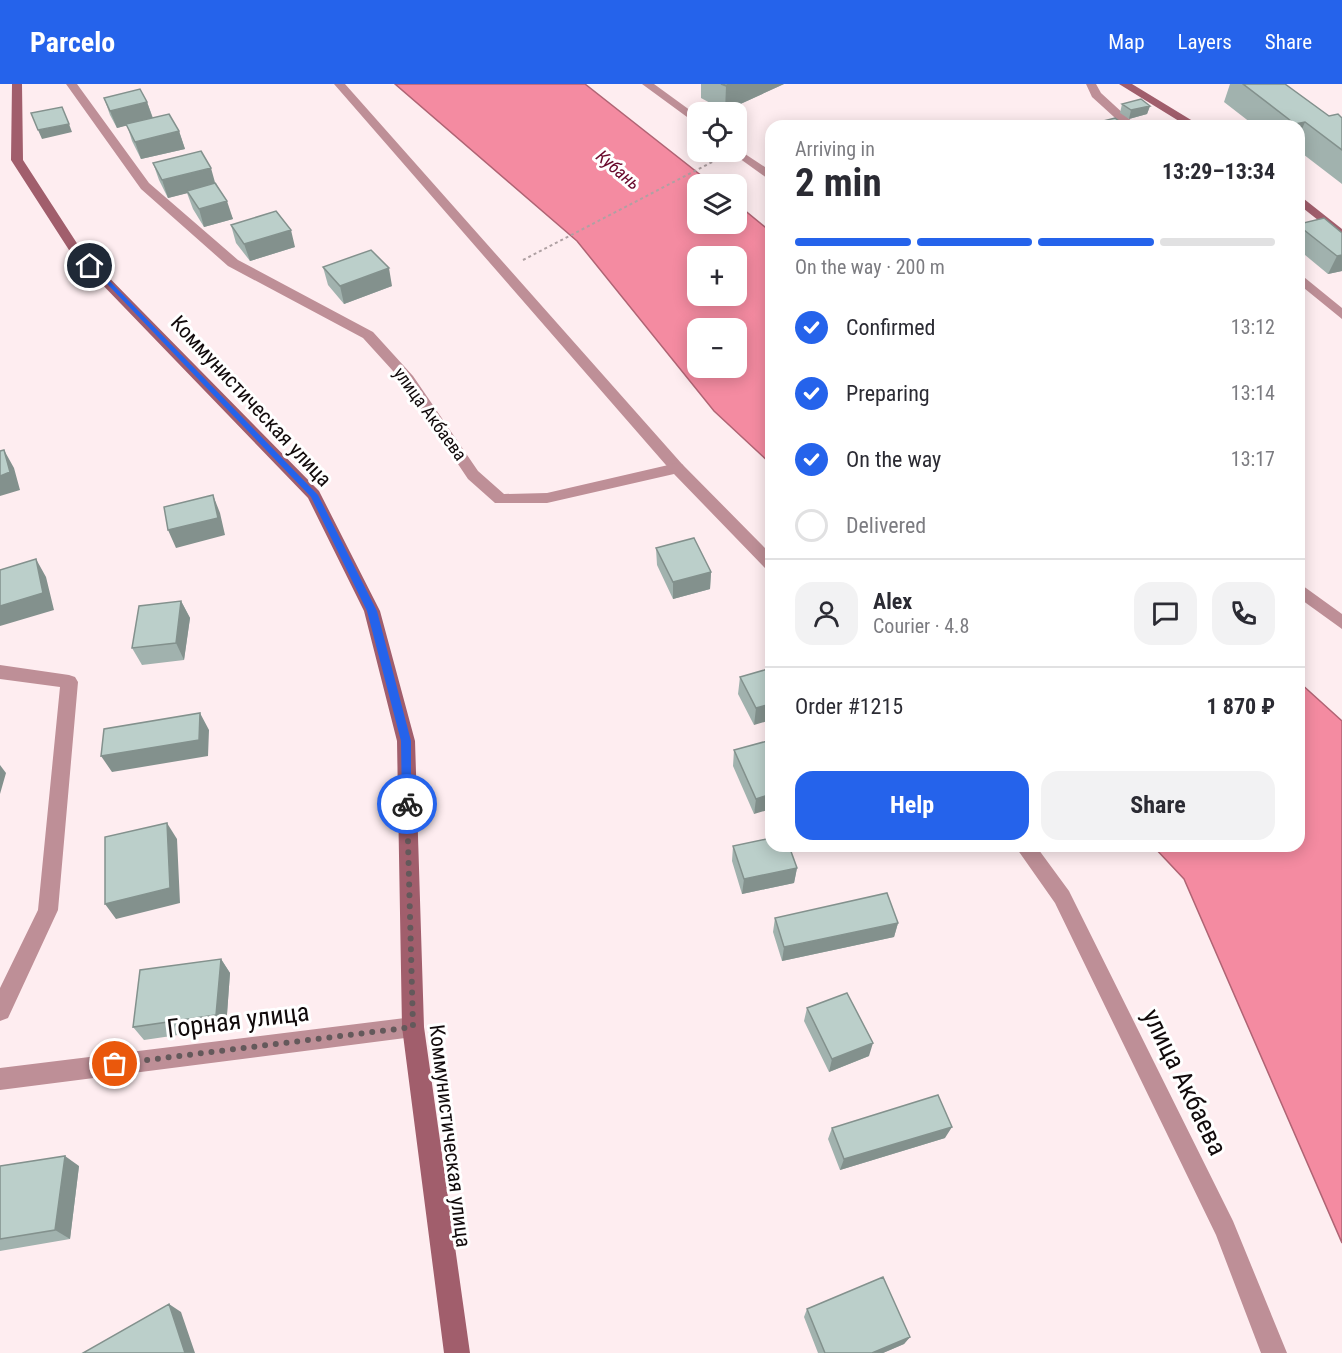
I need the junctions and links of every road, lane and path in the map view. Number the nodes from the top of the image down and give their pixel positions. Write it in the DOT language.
graph roads {
  1 [pos="17,84"];
  2 [pos="71,84"];
  3 [pos="339,84"];
  4 [pos="648,84"];
  5 [pos="1091,84"];
  6 [pos="1124,84"];
  7 [pos="687,114"];
  8 [pos="1124,120"];
  9 [pos="1185,120"];
  10 [pos="747,159"];
  11 [pos="707,164"];
  12 [pos="765,173"];
  13 [pos="1305,204"];
  14 [pos="1342,235"];
  15 [pos="537,251"];
  16 [pos="1305,282"];
  17 [pos="1342,315"];
  18 [pos="677,468"];
  19 [pos="765,558"];
  20 [pos="1305,594"];
  21 [pos="1342,623"];
  22 [pos="0,672"];
  23 [pos="1029,852"];
  24 [pos="0,1011"];
  25 [pos="413,1027"];
  26 [pos="0,1079"];
  27 [pos="457,1353"];
  28 [pos="1274,1353"];
  1 -- 25 [label="street, Коммунистическая улица"];
  2 -- 18 [label="street, улица Акбаева"];
  3 -- 18 [label="street"];
  4 -- 7 [label="street"];
  5 -- 8 [label="street"];
  6 -- 9 [label="street"];
  10 -- 12 [label="street"];
  11 -- 15 [label="path"];
  13 -- 14 [label="street"];
  16 -- 17 [label="street"];
  18 -- 19 [label="street"];
  20 -- 21 [label="street"];
  22 -- 24 [label="street"];
  23 -- 28 [label="street, улица Акбаева"];
  25 -- 26 [label="street, Горная улица"];
  25 -- 27 [label="street, Коммунистическая улица"];
}
